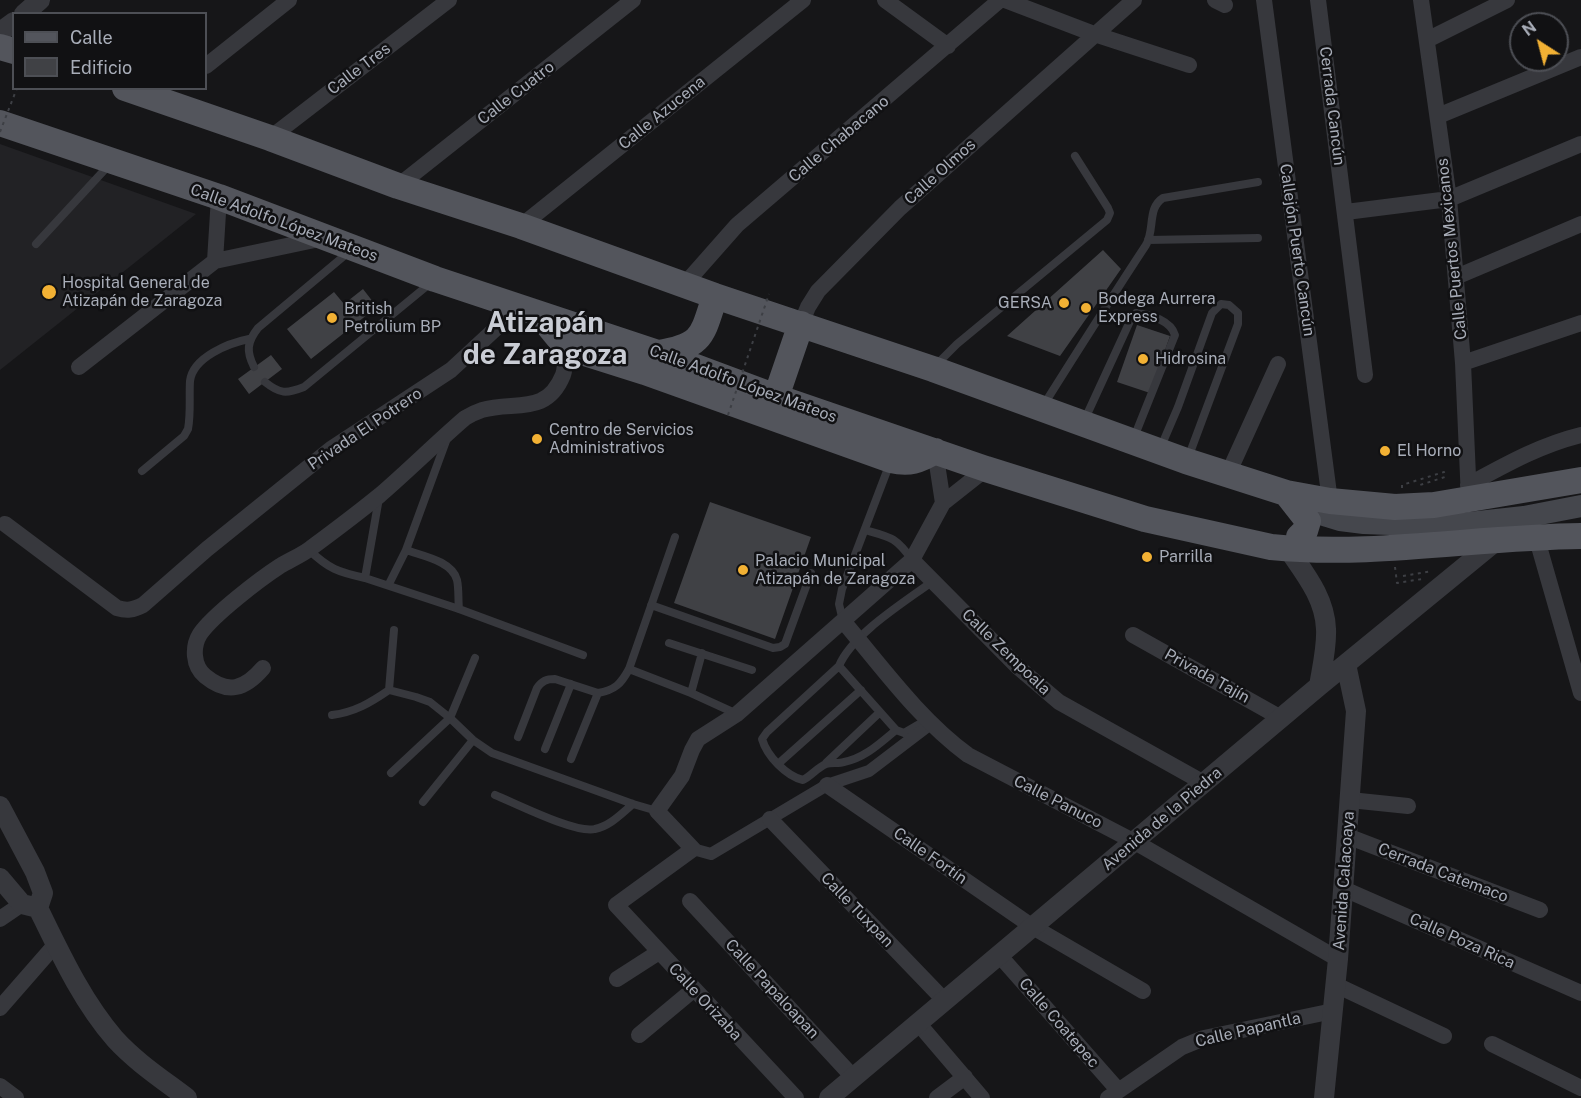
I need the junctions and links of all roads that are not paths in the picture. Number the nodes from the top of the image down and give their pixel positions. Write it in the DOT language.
graph roads {
  1 [pos="40,0"];
  2 [pos="289,0"];
  3 [pos="449,0"];
  4 [pos="633,0"];
  5 [pos="803,0"];
  6 [pos="885,0"];
  7 [pos="1002,0"];
  8 [pos="1134,0"];
  9 [pos="1264,0"];
  10 [pos="1318,0"];
  11 [pos="1421,0"];
  12 [pos="1507,0"];
  13 [pos="26,12"];
  14 [pos="1094,34"];
  15 [pos="1427,40"];
  16 [pos="948,46"];
  17 [pos="1581,57"];
  18 [pos="207,65"];
  19 [pos="1189,65"];
  20 [pos="137,90"];
  21 [pos="170,95"];
  22 [pos="1438,116"];
  23 [pos="0,123"];
  24 [pos="270,138"];
  25 [pos="1581,144"];
  26 [pos="1075,156"];
  27 [pos="112,161"];
  28 [pos="1258,182"];
  29 [pos="399,186"];
  30 [pos="219,197"];
  31 [pos="1449,199"];
  32 [pos="1346,212"];
  33 [pos="1581,224"];
  34 [pos="520,226"];
  35 [pos="324,238"];
  36 [pos="1258,238"];
  37 [pos="1148,240"];
  38 [pos="36,244"];
  39 [pos="353,249"];
  40 [pos="215,261"];
  41 [pos="1456,277"];
  42 [pos="435,279"];
  43 [pos="684,285"];
  44 [pos="715,296"];
  45 [pos="529,310"];
  46 [pos="1581,323"];
  47 [pos="801,324"];
  48 [pos="249,339"];
  49 [pos="566,347"];
  50 [pos="652,363"];
  51 [pos="1463,363"];
  52 [pos="1278,364"];
  53 [pos="79,367"];
  54 [pos="254,367"];
  55 [pos="933,369"];
  56 [pos="1365,375"];
  57 [pos="265,382"];
  58 [pos="776,397"];
  59 [pos="1041,409"];
  60 [pos="1083,423"];
  61 [pos="450,431"];
  62 [pos="1581,435"];
  63 [pos="1132,441"];
  64 [pos="935,451"];
  65 [pos="1160,451"];
  66 [pos="891,460"];
  67 [pos="1186,461"];
  68 [pos="986,469"];
  69 [pos="142,471"];
  70 [pos="1228,474"];
  71 [pos="1581,480"];
  72 [pos="1469,492"];
  73 [pos="1286,493"];
  74 [pos="380,495"];
  75 [pos="1330,501"];
  76 [pos="943,503"];
  77 [pos="1581,506"];
  78 [pos="1581,522"];
  79 [pos="5,524"];
  80 [pos="865,530"];
  81 [pos="1536,536"];
  82 [pos="1581,536"];
  83 [pos="675,537"];
  84 [pos="1496,541"];
  85 [pos="1286,544"];
  86 [pos="309,550"];
  87 [pos="406,550"];
  88 [pos="912,560"];
  89 [pos="811,573"];
  90 [pos="365,578"];
  91 [pos="933,581"];
  92 [pos="389,584"];
  93 [pos="651,605"];
  94 [pos="459,609"];
  95 [pos="843,621"];
  96 [pos="394,630"];
  97 [pos="1133,635"];
  98 [pos="858,639"];
  99 [pos="669,643"];
  100 [pos="702,653"];
  101 [pos="583,655"];
  102 [pos="475,658"];
  103 [pos="1346,664"];
  104 [pos="839,666"];
  105 [pos="263,668"];
  106 [pos="629,669"];
  107 [pos="752,670"];
  108 [pos="571,684"];
  109 [pos="1319,686"];
  110 [pos="389,690"];
  111 [pos="861,690"];
  112 [pos="598,693"];
  113 [pos="691,693"];
  114 [pos="1581,693"];
  115 [pos="880,712"];
  116 [pos="737,714"];
  117 [pos="332,716"];
  118 [pos="450,718"];
  119 [pos="1281,718"];
  120 [pos="930,721"];
  121 [pos="896,730"];
  122 [pos="518,737"];
  123 [pos="473,740"];
  124 [pos="544,749"];
  125 [pos="571,759"];
  126 [pos="778,764"];
  127 [pos="826,764"];
  128 [pos="391,773"];
  129 [pos="1204,783"];
  130 [pos="827,785"];
  131 [pos="495,795"];
  132 [pos="1350,800"];
  133 [pos="423,801"];
  134 [pos="633,804"];
  135 [pos="0,806"];
  136 [pos="1408,806"];
  137 [pos="657,811"];
  138 [pos="770,819"];
  139 [pos="1347,836"];
  140 [pos="1134,842"];
  141 [pos="693,849"];
  142 [pos="0,878"];
  143 [pos="1344,890"];
  144 [pos="690,901"];
  145 [pos="30,906"];
  146 [pos="1540,910"];
  147 [pos="0,920"];
  148 [pos="1033,927"];
  149 [pos="56,945"];
  150 [pos="659,952"];
  151 [pos="1000,956"];
  152 [pos="1338,959"];
  153 [pos="617,979"];
  154 [pos="1335,985"];
  155 [pos="693,990"];
  156 [pos="1143,991"];
  157 [pos="1581,993"];
  158 [pos="945,1001"];
  159 [pos="0,1008"];
  160 [pos="1333,1011"];
  161 [pos="918,1023"];
  162 [pos="639,1035"];
  163 [pos="1444,1036"];
  164 [pos="1492,1044"];
  165 [pos="853,1077"];
  166 [pos="965,1077"];
  167 [pos="0,1086"];
  168 [pos="1581,1088"];
  169 [pos="1113,1094"];
  170 [pos="1323,1097"];
  171 [pos="16,1098"];
  172 [pos="187,1098"];
  173 [pos="795,1098"];
  174 [pos="829,1098"];
  175 [pos="937,1098"];
  176 [pos="982,1098"];
  1 -- 13 [label="street"];
  2 -- 18 [label="street"];
  3 -- 24 [label="street, Calle Tres"];
  4 -- 29 [label="street, Calle Cuatro"];
  5 -- 34 [label="street, Calle Azucena"];
  6 -- 16 [label="street"];
  7 -- 14 [label="street"];
  7 -- 16 [label="street, Calle Chabacano"];
  8 -- 14 [label="street, Calle Olmos"];
  9 -- 75 [label="street, Callejón Puerto Cancún"];
  10 -- 32 [label="street, Cerrada Cancún"];
  11 -- 15 [label="street, Calle Puertos Mexicanos"];
  12 -- 15 [label="street"];
  14 -- 19 [label="street"];
  14 -- 47 [label="street, Calle Olmos"];
  15 -- 22 [label="street, Calle Puertos Mexicanos"];
  16 -- 43 [label="street, Calle Chabacano"];
  17 -- 22 [label="street"];
  20 -- 21 [label="main road"];
  21 -- 24 [label="main road"];
  22 -- 31 [label="street, Calle Puertos Mexicanos"];
  23 -- 27 [label="main road, Calle Adolfo López Mateos"];
  24 -- 29 [label="main road"];
  25 -- 31 [label="street"];
  26 -- 55 [label="lane"];
  27 -- 30 [label="main road, Calle Adolfo López Mateos"];
  27 -- 38 [label="lane"];
  28 -- 37 [label="lane"];
  29 -- 34 [label="main road"];
  30 -- 35 [label="main road, Calle Adolfo López Mateos"];
  30 -- 40 [label="street"];
  31 -- 32 [label="street"];
  31 -- 41 [label="street, Calle Puertos Mexicanos"];
  32 -- 56 [label="street, Cerrada Cancún"];
  33 -- 41 [label="street"];
  34 -- 43 [label="main road"];
  35 -- 39 [label="main road, Calle Adolfo López Mateos"];
  35 -- 40 [label="street"];
  36 -- 37 [label="lane"];
  37 -- 59 [label="lane"];
  39 -- 42 [label="main road, Calle Adolfo López Mateos"];
  39 -- 48 [label="lane"];
  40 -- 53 [label="street"];
  41 -- 51 [label="street, Calle Puertos Mexicanos"];
  42 -- 45 [label="main road, Calle Adolfo López Mateos"];
  42 -- 57 [label="lane"];
  43 -- 44 [label="main road"];
  44 -- 47 [label="main road"];
  44 -- 50 [label="main road"];
  45 -- 49 [label="main road"];
  45 -- 50 [label="main road, Calle Adolfo López Mateos"];
  45 -- 79 [label="street, Privada El Potrero"];
  46 -- 51 [label="street"];
  47 -- 55 [label="main road"];
  47 -- 58 [label="main road"];
  48 -- 54 [label="lane"];
  48 -- 69 [label="lane"];
  49 -- 50 [label="main road"];
  49 -- 61 [label="street"];
  50 -- 58 [label="main road, Calle Adolfo López Mateos"];
  50 -- 66 [label="main road"];
  51 -- 72 [label="street, Calle Puertos Mexicanos"];
  52 -- 70 [label="street"];
  55 -- 59 [label="main road"];
  58 -- 64 [label="main road, Calle Adolfo López Mateos"];
  59 -- 60 [label="main road"];
  60 -- 63 [label="main road"];
  60 -- 63 [label="lane"];
  61 -- 74 [label="street"];
  61 -- 87 [label="lane"];
  62 -- 72 [label="street"];
  63 -- 65 [label="main road"];
  64 -- 66 [label="main road"];
  64 -- 68 [label="main road, Calle Adolfo López Mateos"];
  64 -- 76 [label="street"];
  65 -- 67 [label="main road"];
  65 -- 67 [label="lane"];
  66 -- 80 [label="lane"];
  67 -- 70 [label="main road"];
  68 -- 76 [label="street"];
  68 -- 85 [label="main road, Calle Adolfo López Mateos"];
  70 -- 73 [label="main road"];
  71 -- 72 [label="main road"];
  72 -- 75 [label="main road"];
  73 -- 75 [label="main road"];
  73 -- 77 [label="main road"];
  73 -- 85 [label="main road"];
  74 -- 86 [label="street"];
  74 -- 90 [label="lane"];
  76 -- 88 [label="street"];
  78 -- 81 [label="main road"];
  80 -- 88 [label="lane"];
  80 -- 95 [label="lane"];
  81 -- 82 [label="main road"];
  81 -- 84 [label="main road"];
  81 -- 114 [label="street"];
  83 -- 93 [label="lane"];
  84 -- 85 [label="main road"];
  84 -- 85 [label="main road"];
  84 -- 103 [label="street, Avenida de la Piedra"];
  85 -- 109 [label="street"];
  86 -- 90 [label="lane"];
  86 -- 105 [label="street"];
  87 -- 92 [label="lane"];
  87 -- 94 [label="lane"];
  88 -- 91 [label="street, Calle Zempoala"];
  88 -- 95 [label="street"];
  89 -- 93 [label="lane"];
  90 -- 92 [label="lane"];
  91 -- 98 [label="lane"];
  91 -- 129 [label="street, Calle Zempoala"];
  92 -- 94 [label="lane"];
  93 -- 106 [label="lane"];
  94 -- 101 [label="lane"];
  95 -- 98 [label="street, Calle Panuco"];
  95 -- 116 [label="street"];
  96 -- 110 [label="lane"];
  97 -- 119 [label="street, Privada Tajín"];
  98 -- 104 [label="lane"];
  98 -- 120 [label="street, Calle Panuco"];
  99 -- 100 [label="lane"];
  100 -- 107 [label="lane"];
  100 -- 113 [label="lane"];
  102 -- 118 [label="lane"];
  103 -- 109 [label="street, Avenida de la Piedra"];
  103 -- 132 [label="street, Avenida Calacoaya"];
  104 -- 111 [label="lane"];
  104 -- 126 [label="lane"];
  106 -- 112 [label="lane"];
  106 -- 113 [label="lane"];
  108 -- 112 [label="lane"];
  108 -- 122 [label="lane"];
  108 -- 124 [label="lane"];
  109 -- 119 [label="street, Avenida de la Piedra"];
  110 -- 117 [label="lane"];
  110 -- 118 [label="lane"];
  111 -- 115 [label="lane"];
  111 -- 126 [label="lane"];
  112 -- 125 [label="lane"];
  113 -- 116 [label="lane"];
  115 -- 121 [label="lane"];
  115 -- 127 [label="lane"];
  116 -- 137 [label="street"];
  118 -- 123 [label="lane"];
  118 -- 128 [label="lane"];
  119 -- 129 [label="street, Avenida de la Piedra"];
  120 -- 121 [label="lane"];
  120 -- 130 [label="street"];
  120 -- 140 [label="street, Calle Panuco"];
  121 -- 127 [label="lane"];
  123 -- 133 [label="lane"];
  123 -- 134 [label="lane"];
  126 -- 127 [label="lane"];
  129 -- 140 [label="street, Avenida de la Piedra"];
  130 -- 138 [label="street"];
  130 -- 148 [label="street, Calle Fortín"];
  131 -- 134 [label="lane"];
  132 -- 136 [label="street"];
  132 -- 139 [label="street, Avenida Calacoaya"];
  134 -- 137 [label="lane"];
  135 -- 145 [label="street"];
  137 -- 141 [label="street"];
  138 -- 141 [label="street"];
  138 -- 158 [label="street, Calle Tuxpan"];
  139 -- 143 [label="street, Avenida Calacoaya"];
  139 -- 146 [label="street, Cerrada Catemaco"];
  140 -- 148 [label="street, Avenida de la Piedra"];
  140 -- 152 [label="street, Calle Panuco"];
  141 -- 150 [label="street, Calle Orizaba"];
  142 -- 145 [label="street"];
  143 -- 152 [label="street, Avenida Calacoaya"];
  143 -- 157 [label="street, Calle Poza Rica"];
  144 -- 165 [label="street, Calle Papaloapan"];
  145 -- 147 [label="street"];
  145 -- 149 [label="street"];
  148 -- 151 [label="street, Avenida de la Piedra"];
  148 -- 156 [label="street, Calle Fortín"];
  149 -- 159 [label="street"];
  149 -- 172 [label="street"];
  150 -- 153 [label="street"];
  150 -- 155 [label="street, Calle Orizaba"];
  151 -- 158 [label="street, Avenida de la Piedra"];
  151 -- 169 [label="street, Calle Coatepec"];
  152 -- 154 [label="street, Avenida Calacoaya"];
  154 -- 160 [label="street, Avenida Calacoaya"];
  154 -- 163 [label="street"];
  155 -- 162 [label="street"];
  155 -- 173 [label="street, Calle Orizaba"];
  158 -- 161 [label="street, Avenida de la Piedra"];
  160 -- 169 [label="street, Calle Papantla"];
  160 -- 170 [label="street, Avenida Calacoaya"];
  161 -- 165 [label="street, Avenida de la Piedra"];
  161 -- 166 [label="street"];
  164 -- 168 [label="street"];
  165 -- 174 [label="street, Avenida de la Piedra"];
  166 -- 175 [label="street"];
  166 -- 176 [label="street"];
  167 -- 171 [label="street"];
}
